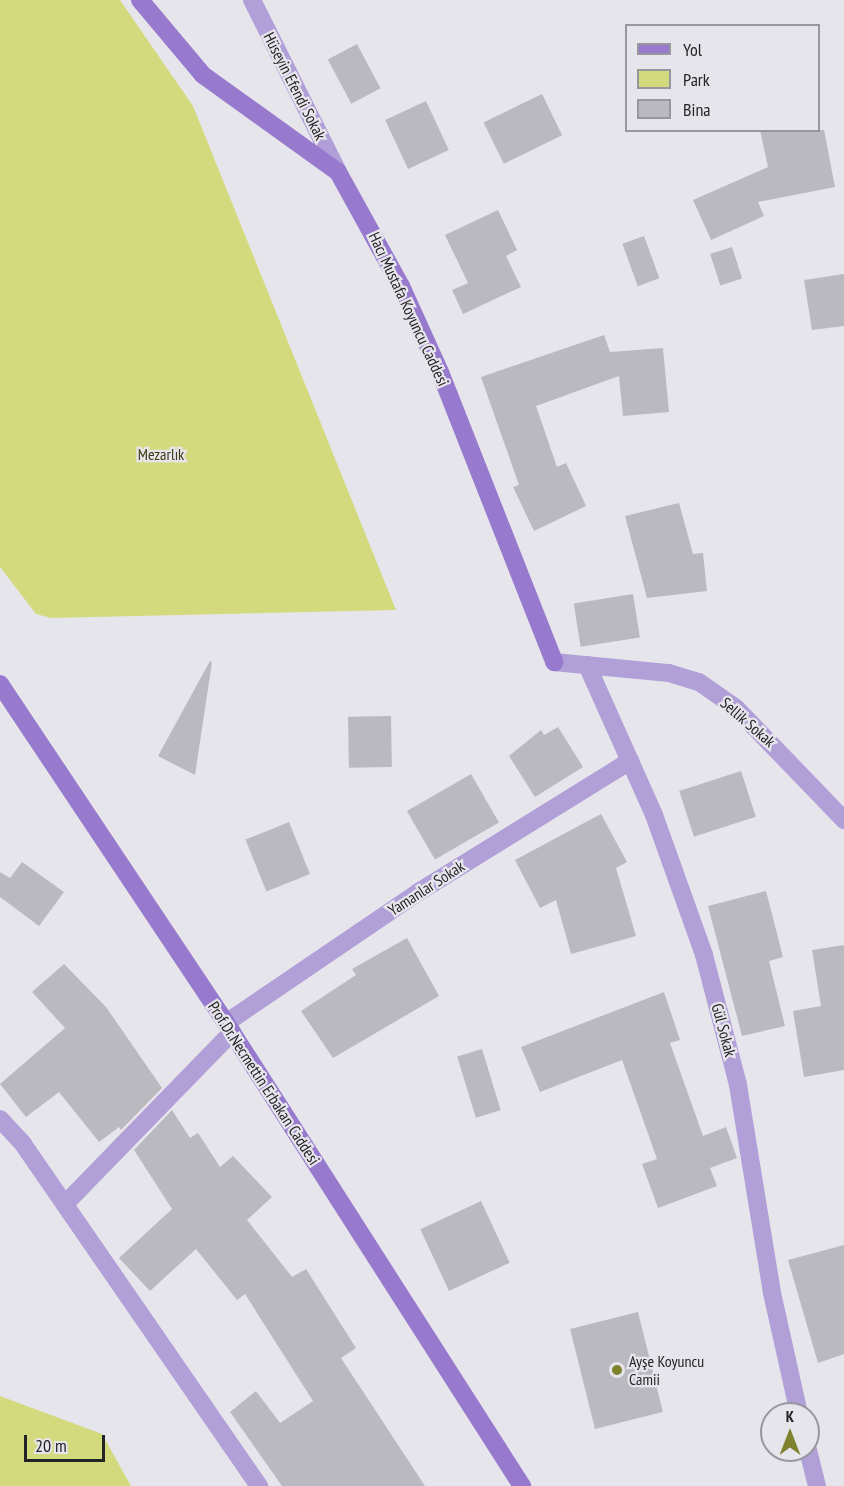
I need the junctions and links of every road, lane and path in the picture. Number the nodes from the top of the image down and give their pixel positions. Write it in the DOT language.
graph roads {
  1 [pos="140,0"];
  2 [pos="252,0"];
  3 [pos="338,172"];
  4 [pos="554,662"];
  5 [pos="587,665"];
  6 [pos="0,684"];
  7 [pos="630,761"];
  8 [pos="844,820"];
  9 [pos="229,1028"];
  10 [pos="0,1119"];
  11 [pos="65,1204"];
  12 [pos="796,1402"];
  13 [pos="811,1462"];
  14 [pos="259,1486"];
  15 [pos="522,1486"];
  16 [pos="817,1486"];
  1 -- 3 [label="main road, Hacı Mustafa Koyuncu Caddesi"];
  2 -- 3 [label="street, Hüseyin Efendi Sokak"];
  3 -- 4 [label="main road, Hacı Mustafa Koyuncu Caddesi"];
  4 -- 5 [label="street, Sellik Sokak"];
  5 -- 7 [label="street, Gül Sokak"];
  5 -- 8 [label="street, Sellik Sokak"];
  6 -- 9 [label="main road, Prof.Dr.Necmettin Erbakan Caddesi"];
  7 -- 9 [label="street, Yamanlar Sokak"];
  7 -- 12 [label="street, Gül Sokak"];
  9 -- 11 [label="street, Yamanlar Sokak"];
  9 -- 15 [label="main road, Prof.Dr.Necmettin Erbakan Caddesi"];
  10 -- 11 [label="street"];
  11 -- 14 [label="street"];
  13 -- 16 [label="street"];
}
